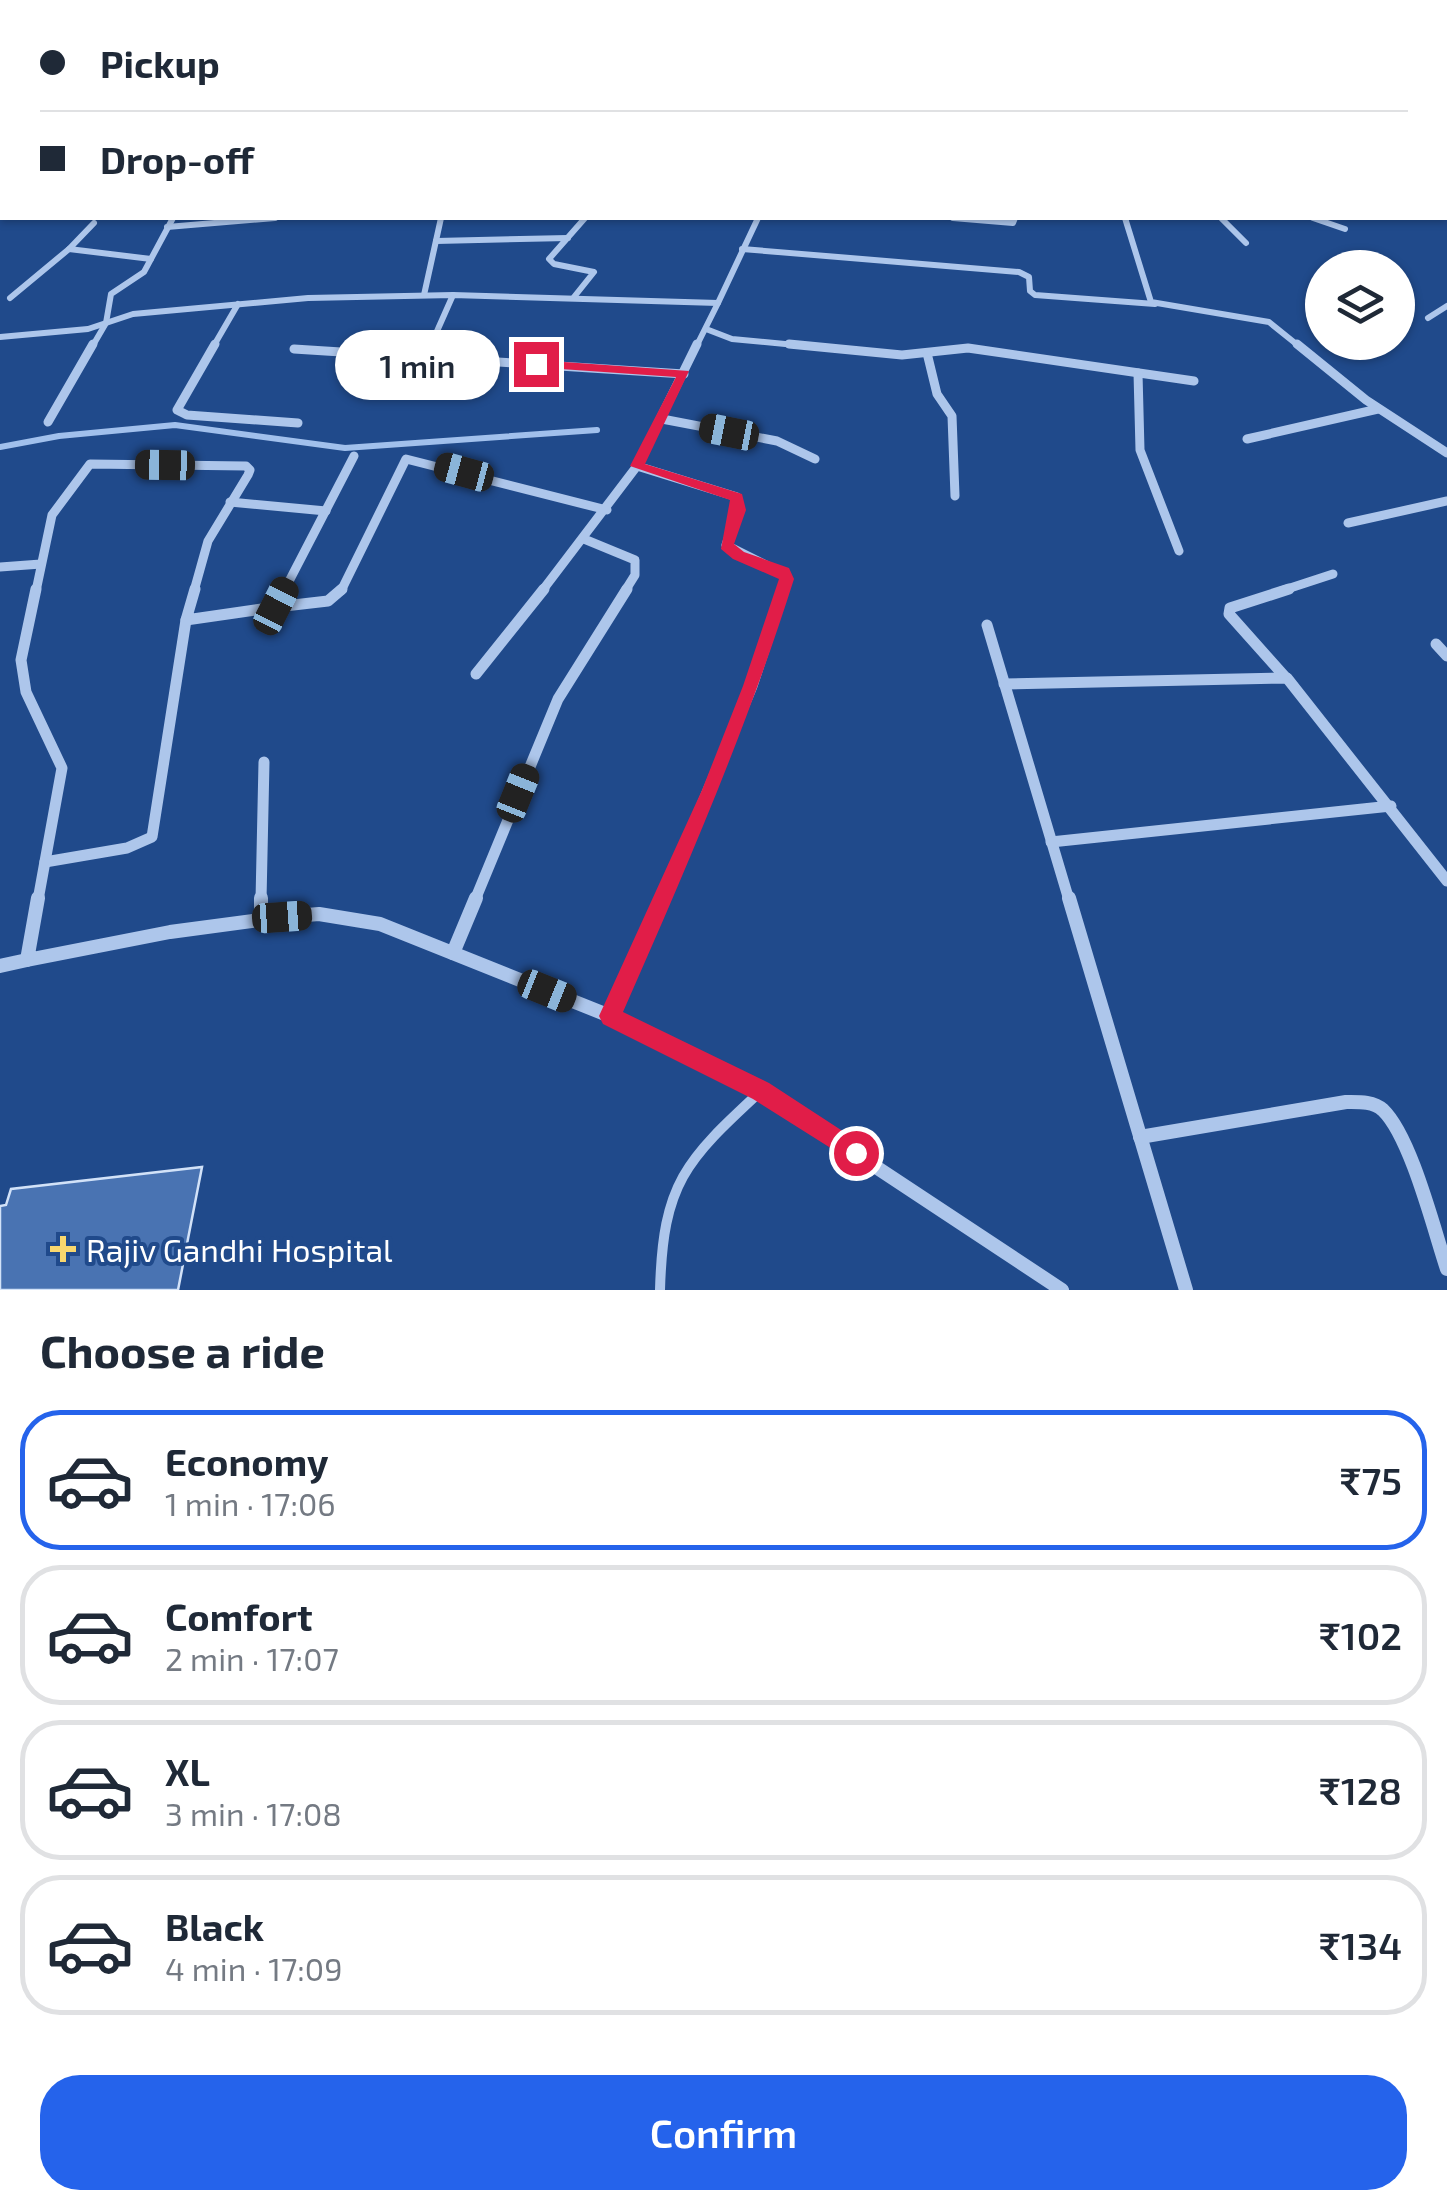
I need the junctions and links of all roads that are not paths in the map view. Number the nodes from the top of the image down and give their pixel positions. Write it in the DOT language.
graph roads {
  1 [pos="172,220"];
  2 [pos="248,220"];
  3 [pos="441,220"];
  4 [pos="583,220"];
  5 [pos="757,220"];
  6 [pos="969,220"];
  7 [pos="1014,220"];
  8 [pos="1126,220"];
  9 [pos="1223,220"];
  10 [pos="1319,220"];
  11 [pos="94,223"];
  12 [pos="167,226"];
  13 [pos="1346,230"];
  14 [pos="568,238"];
  15 [pos="436,241"];
  16 [pos="1246,243"];
  17 [pos="742,249"];
  18 [pos="69,250"];
  19 [pos="151,259"];
  20 [pos="424,295"];
  21 [pos="454,295"];
  22 [pos="574,297"];
  23 [pos="10,298"];
  24 [pos="718,303"];
  25 [pos="238,304"];
  26 [pos="1155,304"];
  27 [pos="1447,306"];
  28 [pos="1428,318"];
  29 [pos="106,323"];
  30 [pos="706,328"];
  31 [pos="0,337"];
  32 [pos="294,349"];
  33 [pos="927,353"];
  34 [pos="426,357"];
  35 [pos="1138,373"];
  36 [pos="684,374"];
  37 [pos="1194,381"];
  38 [pos="1378,409"];
  39 [pos="48,422"];
  40 [pos="298,423"];
  41 [pos="658,427"];
  42 [pos="1247,439"];
  43 [pos="1447,453"];
  44 [pos="354,456"];
  45 [pos="814,459"];
  46 [pos="637,466"];
  47 [pos="955,496"];
  48 [pos="1447,501"];
  49 [pos="230,502"];
  50 [pos="607,510"];
  51 [pos="326,511"];
  52 [pos="1348,522"];
  53 [pos="584,539"];
  54 [pos="1179,551"];
  55 [pos="42,564"];
  56 [pos="0,567"];
  57 [pos="1333,574"];
  58 [pos="276,606"];
  59 [pos="186,620"];
  60 [pos="986,624"];
  61 [pos="1436,644"];
  62 [pos="1447,656"];
  63 [pos="476,674"];
  64 [pos="1287,678"];
  65 [pos="1004,684"];
  66 [pos="264,762"];
  67 [pos="1391,806"];
  68 [pos="1052,842"];
  69 [pos="45,862"];
  70 [pos="1447,881"];
  71 [pos="261,920"];
  72 [pos="453,953"];
  73 [pos="27,960"];
  74 [pos="0,966"];
  75 [pos="610,1016"];
  76 [pos="761,1091"];
  77 [pos="1140,1137"];
  78 [pos="1447,1270"];
  79 [pos="660,1290"];
  80 [pos="1062,1290"];
  81 [pos="1186,1290"];
  1 -- 12 [label="street"];
  2 -- 12 [label="street"];
  3 -- 15 [label="street"];
  4 -- 14 [label="street"];
  5 -- 17 [label="street"];
  6 -- 7 [label="street"];
  8 -- 26 [label="street"];
  9 -- 16 [label="street"];
  10 -- 13 [label="street"];
  11 -- 18 [label="street"];
  12 -- 19 [label="street"];
  14 -- 15 [label="street"];
  14 -- 22 [label="street"];
  15 -- 20 [label="street"];
  17 -- 24 [label="street"];
  17 -- 26 [label="street"];
  18 -- 19 [label="street"];
  18 -- 23 [label="street"];
  19 -- 29 [label="street"];
  20 -- 21 [label="street"];
  20 -- 25 [label="street"];
  21 -- 22 [label="street"];
  21 -- 34 [label="street"];
  22 -- 24 [label="street"];
  24 -- 30 [label="street"];
  25 -- 29 [label="street"];
  25 -- 40 [label="street"];
  26 -- 38 [label="street"];
  27 -- 28 [label="street"];
  29 -- 31 [label="street"];
  29 -- 39 [label="street"];
  30 -- 33 [label="street"];
  30 -- 36 [label="street"];
  32 -- 34 [label="street"];
  33 -- 35 [label="street"];
  33 -- 47 [label="street"];
  34 -- 36 [label="street"];
  35 -- 37 [label="street"];
  35 -- 54 [label="street"];
  36 -- 41 [label="street"];
  38 -- 42 [label="street"];
  38 -- 43 [label="street"];
  41 -- 45 [label="street"];
  41 -- 46 [label="street"];
  44 -- 51 [label="street"];
  46 -- 50 [label="street"];
  46 -- 75 [label="street"];
  48 -- 52 [label="street"];
  49 -- 51 [label="street"];
  49 -- 55 [label="street"];
  49 -- 59 [label="street"];
  50 -- 53 [label="street"];
  50 -- 58 [label="street"];
  51 -- 58 [label="street"];
  53 -- 63 [label="street"];
  53 -- 72 [label="street"];
  55 -- 56 [label="street"];
  55 -- 69 [label="street"];
  57 -- 64 [label="street"];
  58 -- 59 [label="street"];
  59 -- 69 [label="street"];
  60 -- 65 [label="street"];
  61 -- 62 [label="street"];
  64 -- 65 [label="street"];
  64 -- 67 [label="street"];
  65 -- 68 [label="street"];
  66 -- 71 [label="street"];
  67 -- 68 [label="street"];
  67 -- 70 [label="street"];
  68 -- 77 [label="street"];
  69 -- 73 [label="street"];
  71 -- 72 [label="street"];
  71 -- 73 [label="street"];
  72 -- 75 [label="street"];
  73 -- 74 [label="street"];
  75 -- 76 [label="street"];
  76 -- 79 [label="lane"];
  76 -- 80 [label="street"];
  77 -- 78 [label="street"];
  77 -- 81 [label="street"];
}
